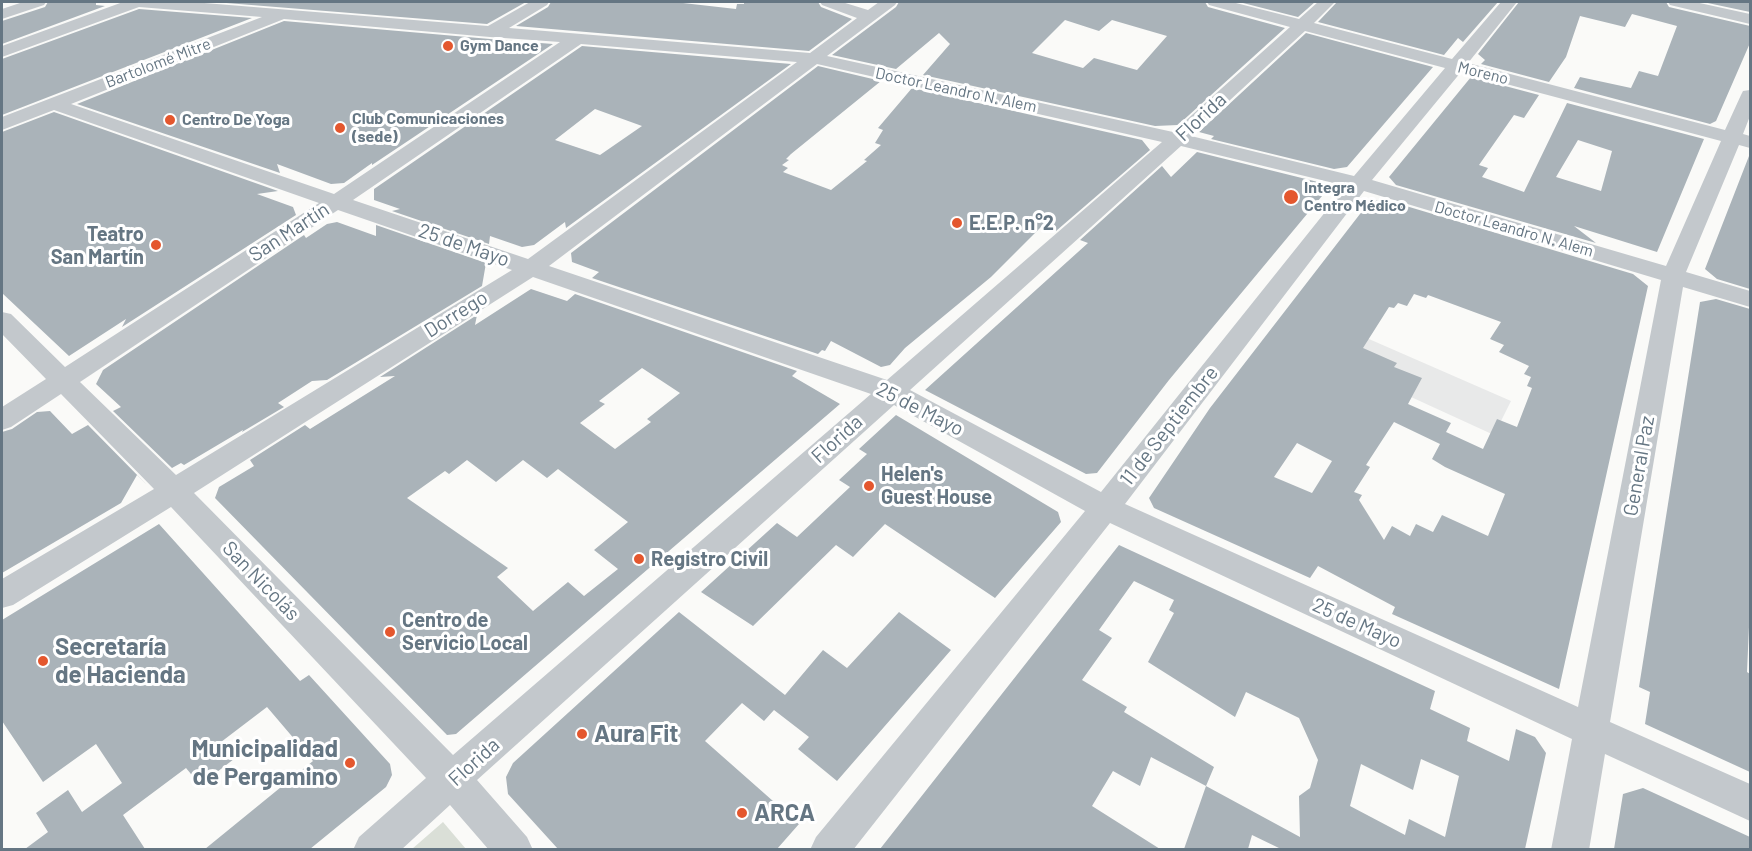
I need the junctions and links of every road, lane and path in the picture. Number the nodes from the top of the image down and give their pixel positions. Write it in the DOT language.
graph roads {
  1 [pos="38,2"];
  2 [pos="138,2"];
  3 [pos="315,2"];
  4 [pos="541,2"];
  5 [pos="828,2"];
  6 [pos="889,2"];
  7 [pos="1215,2"];
  8 [pos="1327,2"];
  9 [pos="1509,2"];
  10 [pos="1676,2"];
  11 [pos="2,14"];
  12 [pos="281,15"];
  13 [pos="869,16"];
  14 [pos="1750,19"];
  15 [pos="1301,25"];
  16 [pos="490,32"];
  17 [pos="575,40"];
  18 [pos="2,52"];
  19 [pos="812,58"];
  20 [pos="1456,66"];
  21 [pos="1750,95"];
  22 [pos="54,104"];
  23 [pos="2,124"];
  24 [pos="1177,139"];
  25 [pos="1742,140"];
  26 [pos="1359,183"];
  27 [pos="336,202"];
  28 [pos="531,268"];
  29 [pos="1673,276"];
  30 [pos="1750,299"];
  31 [pos="2,320"];
  32 [pos="63,379"];
  33 [pos="891,391"];
  34 [pos="2,420"];
  35 [pos="174,491"];
  36 [pos="1105,508"];
  37 [pos="2,595"];
  38 [pos="1591,730"];
  39 [pos="453,780"];
  40 [pos="1750,803"];
  41 [pos="372,849"];
  42 [pos="514,849"];
  43 [pos="829,849"];
  44 [pos="1570,849"];
  1 -- 11 [label="street"];
  2 -- 12 [label="street, Doctor Leandro N. Alem"];
  2 -- 18 [label="street"];
  3 -- 12 [label="street, Bartolomé Mitre"];
  4 -- 16 [label="street"];
  5 -- 13 [label="street"];
  6 -- 13 [label="street, Dorrego"];
  7 -- 15 [label="street, Moreno"];
  8 -- 15 [label="street, Florida"];
  9 -- 20 [label="street, 11 de Septiembre"];
  10 -- 14 [label="street"];
  12 -- 16 [label="street, Doctor Leandro N. Alem"];
  12 -- 22 [label="street, Bartolomé Mitre"];
  13 -- 19 [label="street, Dorrego"];
  15 -- 20 [label="street, Moreno"];
  15 -- 24 [label="street, Florida"];
  16 -- 17 [label="street, Doctor Leandro N. Alem"];
  17 -- 19 [label="street, Doctor Leandro N. Alem"];
  17 -- 27 [label="street, San Martín"];
  19 -- 24 [label="street, Doctor Leandro N. Alem"];
  19 -- 28 [label="street, Dorrego"];
  20 -- 25 [label="street, Moreno"];
  20 -- 26 [label="street, 11 de Septiembre"];
  21 -- 25 [label="street, General Paz"];
  22 -- 23 [label="street, Bartolomé Mitre"];
  22 -- 27 [label="street, 25 de Mayo"];
  24 -- 26 [label="street, Doctor Leandro N. Alem"];
  24 -- 33 [label="street, Florida"];
  25 -- 29 [label="street, General Paz"];
  26 -- 29 [label="street, Doctor Leandro N. Alem"];
  26 -- 36 [label="street, 11 de Septiembre"];
  27 -- 28 [label="street, 25 de Mayo"];
  27 -- 32 [label="street, San Martín"];
  28 -- 33 [label="street, 25 de Mayo"];
  28 -- 35 [label="street, Dorrego"];
  29 -- 30 [label="street, Doctor Leandro N. Alem"];
  29 -- 38 [label="street, General Paz"];
  31 -- 32 [label="street, San Nicolás"];
  32 -- 34 [label="street, San Martín"];
  32 -- 35 [label="street, San Nicolás"];
  33 -- 36 [label="street, 25 de Mayo"];
  33 -- 39 [label="street, Florida"];
  35 -- 37 [label="street, Dorrego"];
  35 -- 39 [label="street, San Nicolás"];
  36 -- 38 [label="street, 25 de Mayo"];
  36 -- 43 [label="street, 11 de Septiembre"];
  38 -- 40 [label="street, 25 de Mayo"];
  38 -- 44 [label="street, General Paz"];
  39 -- 41 [label="street, Florida"];
  39 -- 42 [label="street, San Nicolás"];
}
